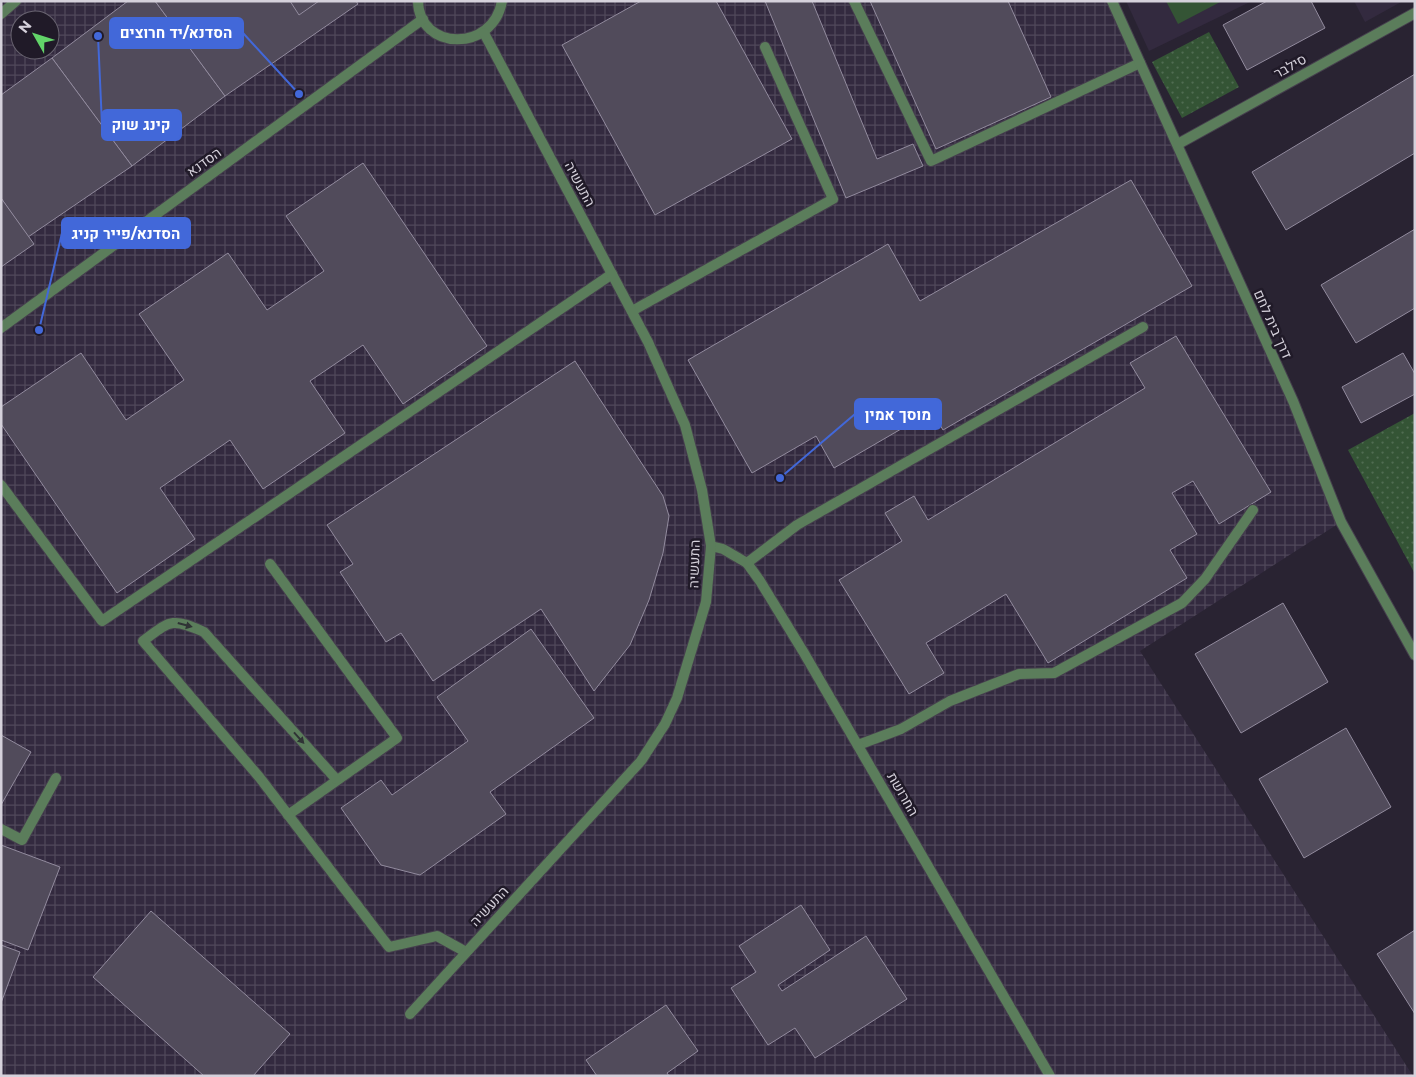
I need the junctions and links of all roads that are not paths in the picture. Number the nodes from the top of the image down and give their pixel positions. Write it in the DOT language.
graph roads {
  1 [pos="16,1"];
  2 [pos="418,1"];
  3 [pos="502,1"];
  4 [pos="854,1"];
  5 [pos="1112,1"];
  6 [pos="1415,13"];
  7 [pos="1,14"];
  8 [pos="423,19"];
  9 [pos="484,33"];
  10 [pos="765,46"];
  11 [pos="1140,63"];
  12 [pos="1178,144"];
  13 [pos="612,274"];
  14 [pos="632,311"];
  15 [pos="1143,327"];
  16 [pos="1,328"];
  17 [pos="1,485"];
  18 [pos="1253,510"];
  19 [pos="711,546"];
  20 [pos="270,564"];
  21 [pos="747,564"];
  22 [pos="1415,655"];
  23 [pos="858,745"];
  24 [pos="56,778"];
  25 [pos="336,779"];
  26 [pos="288,815"];
  27 [pos="1,829"];
  28 [pos="466,952"];
  29 [pos="410,1014"];
  30 [pos="1050,1076"];
  1 -- 7 [label="street"];
  2 -- 8 [label="street"];
  3 -- 9 [label="street"];
  4 -- 11 [label="street"];
  5 -- 11 [label="street, דרך בית לחם"];
  6 -- 12 [label="street, סילבר"];
  8 -- 9 [label="street"];
  8 -- 16 [label="street, הסדנא"];
  9 -- 13 [label="street, התעשיה"];
  10 -- 14 [label="street"];
  11 -- 12 [label="street, דרך בית לחם"];
  12 -- 22 [label="street, דרך בית לחם"];
  13 -- 14 [label="street, התעשיה"];
  13 -- 17 [label="street"];
  14 -- 19 [label="street, התעשיה"];
  15 -- 21 [label="street"];
  18 -- 23 [label="street"];
  19 -- 21 [label="street, החרושת"];
  19 -- 28 [label="street, התעשיה"];
  20 -- 25 [label="street"];
  21 -- 23 [label="street, החרושת"];
  23 -- 30 [label="street, החרושת"];
  24 -- 27 [label="street"];
  25 -- 26 [label="street"];
  26 -- 25 [label="street, one-way"];
  26 -- 28 [label="street"];
  28 -- 29 [label="street, התעשיה"];
}
